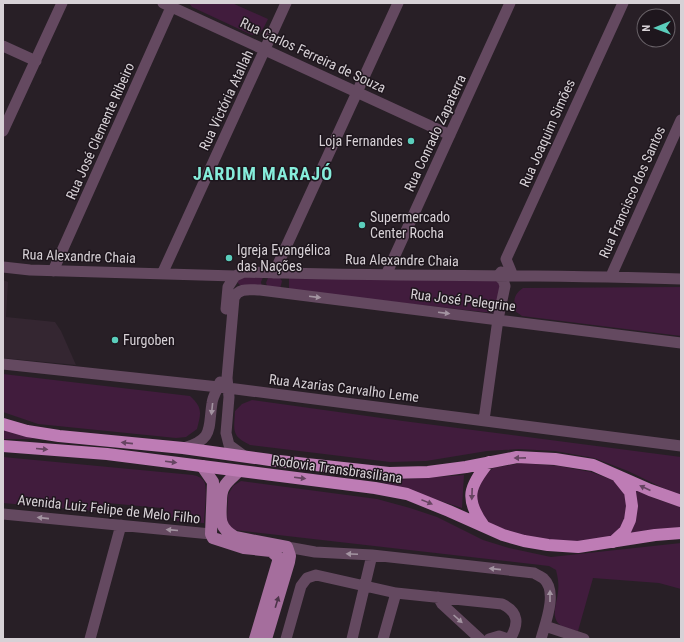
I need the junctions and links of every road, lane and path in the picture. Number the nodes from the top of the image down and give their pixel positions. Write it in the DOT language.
graph roads {
  1 [pos="62,3"];
  2 [pos="286,3"];
  3 [pos="398,3"];
  4 [pos="510,3"];
  5 [pos="622,3"];
  6 [pos="169,4"];
  7 [pos="3,46"];
  8 [pos="265,50"];
  9 [pos="36,61"];
  10 [pos="358,92"];
  11 [pos="681,120"];
  12 [pos="3,131"];
  13 [pos="450,135"];
  14 [pos="506,259"];
  15 [pos="3,267"];
  16 [pos="53,270"];
  17 [pos="275,273"];
  18 [pos="162,274"];
  19 [pos="386,275"];
  20 [pos="235,276"];
  21 [pos="498,276"];
  22 [pos="513,276"];
  23 [pos="610,276"];
  24 [pos="681,278"];
  25 [pos="272,292"];
  26 [pos="500,320"];
  27 [pos="681,343"];
  28 [pos="3,364"];
  29 [pos="223,388"];
  30 [pos="487,421"];
  31 [pos="3,424"];
  32 [pos="3,446"];
  33 [pos="681,446"];
  34 [pos="183,448"];
  35 [pos="244,456"];
  36 [pos="489,462"];
  37 [pos="202,466"];
  38 [pos="239,471"];
  39 [pos="618,477"];
  40 [pos="681,501"];
  41 [pos="3,514"];
  42 [pos="121,525"];
  43 [pos="484,527"];
  44 [pos="681,533"];
  45 [pos="211,534"];
  46 [pos="612,543"];
  47 [pos="287,547"];
  48 [pos="275,554"];
  49 [pos="372,555"];
  50 [pos="366,586"];
  51 [pos="396,593"];
  52 [pos="438,597"];
  53 [pos="545,626"];
  54 [pos="90,639"];
  55 [pos="255,639"];
  56 [pos="266,639"];
  57 [pos="286,639"];
  58 [pos="352,639"];
  59 [pos="383,639"];
  60 [pos="480,639"];
  61 [pos="489,639"];
  62 [pos="509,639"];
  63 [pos="540,639"];
  64 [pos="584,639"];
  1 -- 9 [label="street"];
  2 -- 8 [label="street, Rua Victória Atallah"];
  3 -- 10 [label="street"];
  4 -- 13 [label="street, Rua Conrado Zapaterra"];
  5 -- 14 [label="street, Rua Joaquim Simões"];
  6 -- 8 [label="street, Rua Carlos Ferreira de Souza"];
  6 -- 16 [label="street, Rua José Clemente Ribeiro"];
  7 -- 9 [label="street"];
  8 -- 10 [label="street, Rua Carlos Ferreira de Souza"];
  8 -- 18 [label="street, Rua Victória Atallah"];
  9 -- 12 [label="street"];
  10 -- 13 [label="street, Rua Carlos Ferreira de Souza"];
  10 -- 17 [label="street"];
  11 -- 23 [label="street, Rua Francisco dos Santos"];
  13 -- 19 [label="street, Rua Conrado Zapaterra"];
  14 -- 21 [label="street, Rua Joaquim Simões"];
  14 -- 22 [label="street"];
  15 -- 16 [label="street, Rua Alexandre Chaia"];
  16 -- 18 [label="street, Rua Alexandre Chaia"];
  17 -- 19 [label="street, Rua Alexandre Chaia"];
  17 -- 20 [label="street, Rua Alexandre Chaia"];
  17 -- 25 [label="street"];
  17 -- 25 [label="street"];
  18 -- 20 [label="street, Rua Alexandre Chaia"];
  19 -- 21 [label="street, Rua Alexandre Chaia"];
  20 -- 29 [label="street"];
  21 -- 22 [label="street, Rua Alexandre Chaia"];
  21 -- 26 [label="street"];
  22 -- 23 [label="street, Rua Alexandre Chaia"];
  22 -- 26 [label="street"];
  23 -- 24 [label="street, Rua Alexandre Chaia"];
  25 -- 26 [label="street, Rua José Pelegrine, one-way"];
  25 -- 29 [label="street, Rua José Pelegrine"];
  26 -- 27 [label="street, Rua José Pelegrine"];
  26 -- 30 [label="street"];
  28 -- 29 [label="street, Rua Azarias Carvalho Leme"];
  29 -- 30 [label="street, Rua Azarias Carvalho Leme"];
  29 -- 34 [label="street, one-way"];
  29 -- 35 [label="street"];
  30 -- 33 [label="street, Rua Azarias Carvalho Leme"];
  34 -- 31 [label="highway, Rodovia Transbrasiliana, one-way"];
  32 -- 37 [label="highway, Rodovia Transbrasiliana, one-way"];
  34 -- 35 [label="highway, Rodovia Transbrasiliana"];
  35 -- 36 [label="highway, Rodovia Transbrasiliana"];
  39 -- 36 [label="highway, Rodovia Transbrasiliana, one-way"];
  36 -- 43 [label="highway, one-way"];
  37 -- 38 [label="highway, Rodovia Transbrasiliana"];
  37 -- 45 [label="main road"];
  38 -- 43 [label="highway, Rodovia Transbrasiliana, one-way"];
  38 -- 47 [label="main road"];
  40 -- 39 [label="highway, Rodovia Transbrasiliana, one-way"];
  39 -- 46 [label="highway"];
  42 -- 41 [label="street, Avenida Luiz Felipe de Melo Filho, one-way"];
  45 -- 42 [label="street, Avenida Luiz Felipe de Melo Filho, one-way"];
  42 -- 54 [label="street"];
  43 -- 46 [label="highway, Rodovia Transbrasiliana"];
  44 -- 46 [label="highway, Rodovia Transbrasiliana"];
  45 -- 48 [label="main road"];
  47 -- 48 [label="main road"];
  49 -- 47 [label="street, one-way"];
  56 -- 47 [label="main road, one-way"];
  48 -- 55 [label="main road"];
  49 -- 50 [label="street"];
  53 -- 49 [label="street, one-way"];
  50 -- 51 [label="street"];
  50 -- 57 [label="street"];
  50 -- 58 [label="street"];
  51 -- 52 [label="street"];
  51 -- 59 [label="street"];
  52 -- 60 [label="street, one-way"];
  52 -- 62 [label="street"];
  53 -- 63 [label="street"];
  53 -- 64 [label="street"];
  61 -- 62 [label="street"];
}
